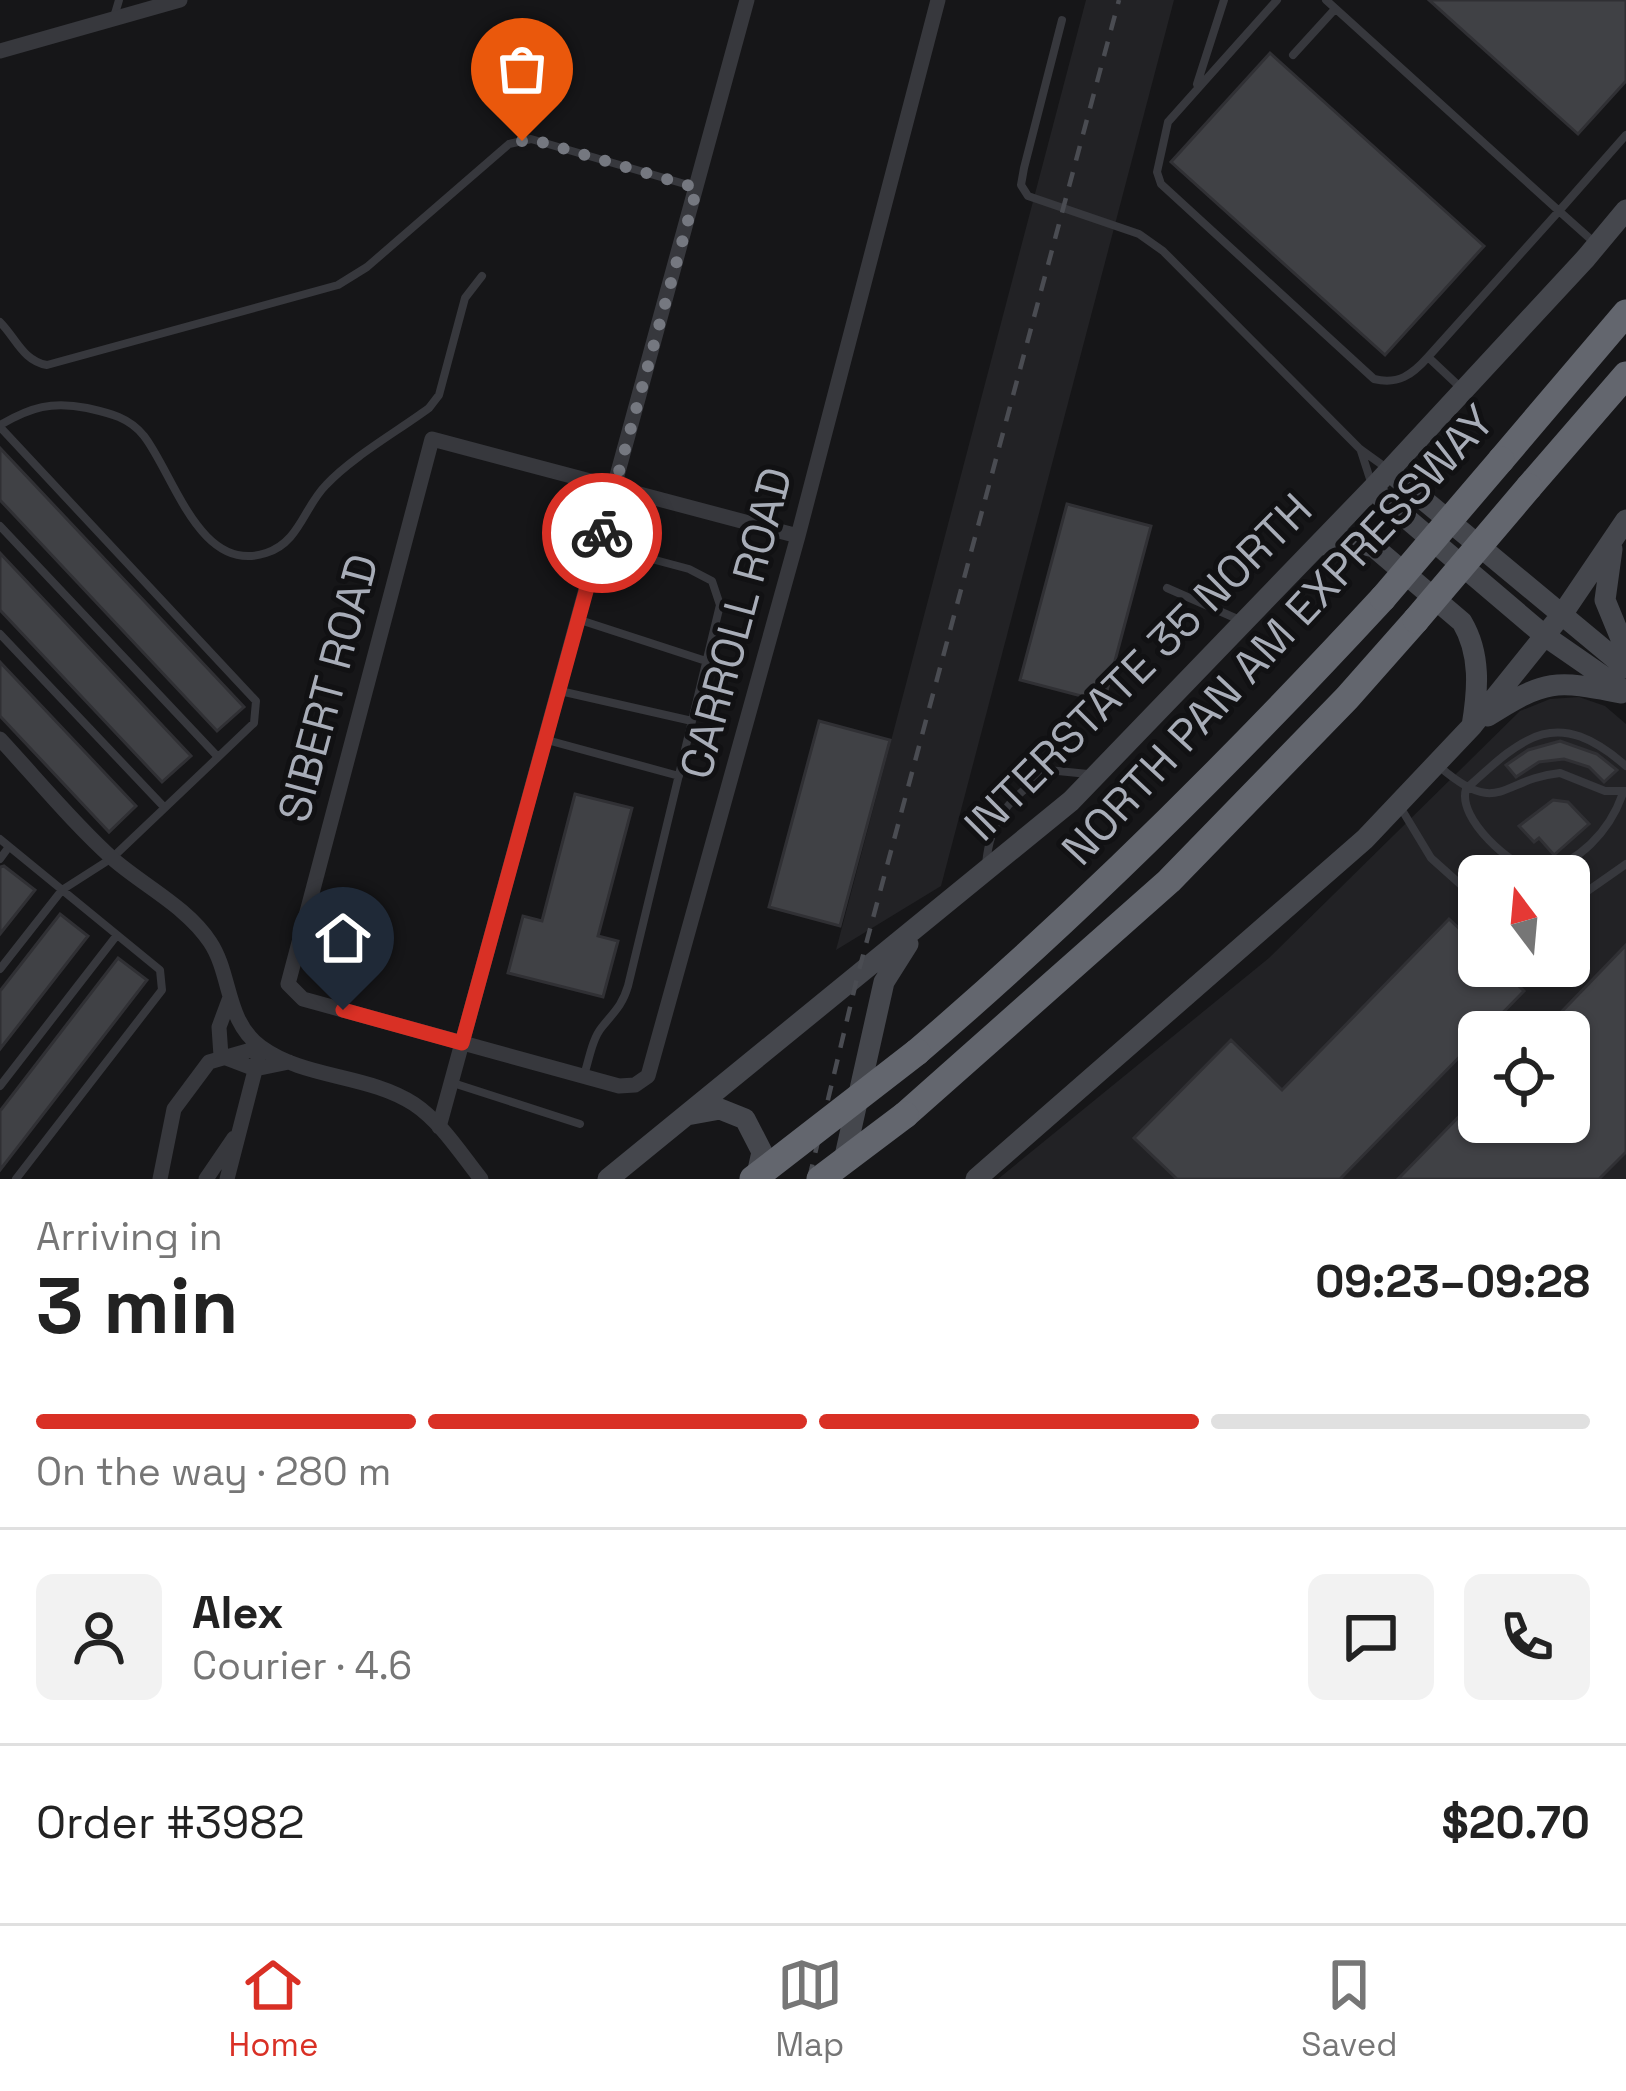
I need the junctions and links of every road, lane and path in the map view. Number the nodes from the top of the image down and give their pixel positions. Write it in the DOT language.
graph roads {
  1 [pos="119,0"];
  2 [pos="180,0"];
  3 [pos="747,0"];
  4 [pos="938,0"];
  5 [pos="1223,0"];
  6 [pos="1277,0"];
  7 [pos="1326,0"];
  8 [pos="1335,9"];
  9 [pos="114,19"];
  10 [pos="1062,20"];
  11 [pos="0,51"];
  12 [pos="1293,55"];
  13 [pos="1195,92"];
  14 [pos="1626,135"];
  15 [pos="697,188"];
  16 [pos="1626,210"];
  17 [pos="1559,211"];
  18 [pos="1597,244"];
  19 [pos="482,276"];
  20 [pos="1626,313"];
  21 [pos="0,322"];
  22 [pos="1428,358"];
  23 [pos="1626,375"];
  24 [pos="1464,390"];
  25 [pos="0,426"];
  26 [pos="1360,449"];
  27 [pos="1389,471"];
  28 [pos="615,487"];
  29 [pos="1372,489"];
  30 [pos="0,526"];
  31 [pos="1621,528"];
  32 [pos="797,536"];
  33 [pos="598,545"];
  34 [pos="1317,546"];
  35 [pos="1167,588"];
  36 [pos="1563,613"];
  37 [pos="578,620"];
  38 [pos="1243,622"];
  39 [pos="0,634"];
  40 [pos="1545,635"];
  41 [pos="1626,651"];
  42 [pos="706,661"];
  43 [pos="1626,668"];
  44 [pos="559,691"];
  45 [pos="1626,693"];
  46 [pos="692,721"];
  47 [pos="1472,726"];
  48 [pos="0,739"];
  49 [pos="545,740"];
  50 [pos="218,757"];
  51 [pos="1436,764"];
  52 [pos="1626,766"];
  53 [pos="1095,774"];
  54 [pos="679,776"];
  55 [pos="1466,789"];
  56 [pos="1624,791"];
  57 [pos="1398,804"];
  58 [pos="164,808"];
  59 [pos="0,839"];
  60 [pos="8,848"];
  61 [pos="112,858"];
  62 [pos="0,859"];
  63 [pos="1626,864"];
  64 [pos="985,874"];
  65 [pos="1458,882"];
  66 [pos="1590,889"];
  67 [pos="62,890"];
  68 [pos="918,928"];
  69 [pos="117,935"];
  70 [pos="0,969"];
  71 [pos="229,1000"];
  72 [pos="462,1043"];
  73 [pos="261,1047"];
  74 [pos="221,1056"];
  75 [pos="291,1062"];
  76 [pos="255,1069"];
  77 [pos="584,1076"];
  78 [pos="452,1082"];
  79 [pos="0,1086"];
  80 [pos="683,1115"];
  81 [pos="580,1124"];
  82 [pos="440,1127"];
  83 [pos="238,1133"];
  84 [pos="980,1178"];
  85 [pos="16,1179"];
  86 [pos="160,1179"];
  87 [pos="206,1179"];
  88 [pos="227,1179"];
  89 [pos="481,1179"];
  90 [pos="608,1179"];
  91 [pos="754,1179"];
  92 [pos="820,1179"];
  93 [pos="839,1179"];
  1 -- 9 [label="lane"];
  2 -- 9 [label="street"];
  3 -- 15 [label="street"];
  4 -- 32 [label="street, CARROLL ROAD"];
  5 -- 13 [label="lane"];
  6 -- 13 [label="lane"];
  7 -- 8 [label="lane"];
  8 -- 12 [label="lane"];
  8 -- 17 [label="lane"];
  9 -- 11 [label="street"];
  10 -- 26 [label="lane"];
  13 -- 22 [label="lane"];
  14 -- 17 [label="lane"];
  15 -- 21 [label="lane"];
  15 -- 28 [label="street"];
  16 -- 18 [label="main road, INTERSTATE 35 NORTH"];
  17 -- 18 [label="lane"];
  17 -- 22 [label="lane"];
  18 -- 24 [label="main road, INTERSTATE 35 NORTH"];
  19 -- 25 [label="lane"];
  20 -- 91 [label="highway, NORTH PAN AM EXPRESSWAY, bridge"];
  22 -- 24 [label="lane"];
  23 -- 92 [label="highway, NORTH PAN AM EXPRESSWAY, bridge"];
  24 -- 27 [label="main road, INTERSTATE 35 NORTH"];
  25 -- 50 [label="lane"];
  26 -- 27 [label="lane"];
  26 -- 29 [label="lane"];
  27 -- 29 [label="main road, INTERSTATE 35 NORTH"];
  27 -- 36 [label="main road"];
  28 -- 32 [label="street"];
  28 -- 33 [label="street"];
  28 -- 72 [label="street, SIBERT ROAD"];
  29 -- 34 [label="main road, INTERSTATE 35 NORTH"];
  29 -- 40 [label="main road"];
  30 -- 50 [label="lane"];
  31 -- 36 [label="main road"];
  31 -- 41 [label="main road"];
  32 -- 77 [label="street, CARROLL ROAD"];
  33 -- 37 [label="street"];
  33 -- 42 [label="lane"];
  34 -- 38 [label="main road, INTERSTATE 35 NORTH"];
  34 -- 47 [label="main road"];
  35 -- 38 [label="lane"];
  36 -- 40 [label="main road"];
  36 -- 43 [label="main road"];
  37 -- 42 [label="lane"];
  37 -- 44 [label="street"];
  38 -- 53 [label="main road, INTERSTATE 35 NORTH"];
  39 -- 58 [label="lane"];
  40 -- 45 [label="main road"];
  40 -- 47 [label="main road"];
  42 -- 46 [label="lane"];
  44 -- 46 [label="lane"];
  44 -- 49 [label="street"];
  45 -- 47 [label="main road"];
  46 -- 54 [label="lane"];
  47 -- 51 [label="main road"];
  48 -- 61 [label="street"];
  49 -- 54 [label="lane"];
  49 -- 72 [label="street"];
  50 -- 58 [label="lane"];
  51 -- 55 [label="lane"];
  51 -- 57 [label="main road"];
  52 -- 55 [label="lane"];
  53 -- 64 [label="main road, INTERSTATE 35 NORTH"];
  53 -- 64 [label="lane"];
  54 -- 77 [label="lane"];
  55 -- 56 [label="lane"];
  55 -- 56 [label="lane"];
  57 -- 65 [label="lane"];
  57 -- 84 [label="main road"];
  58 -- 61 [label="lane"];
  59 -- 60 [label="lane"];
  60 -- 62 [label="lane"];
  60 -- 67 [label="lane"];
  61 -- 67 [label="lane"];
  61 -- 71 [label="street"];
  63 -- 66 [label="lane"];
  64 -- 68 [label="main road, INTERSTATE 35 NORTH"];
  67 -- 69 [label="lane"];
  67 -- 70 [label="lane"];
  68 -- 80 [label="main road, INTERSTATE 35 NORTH"];
  68 -- 93 [label="main road"];
  69 -- 79 [label="lane"];
  69 -- 85 [label="lane"];
  71 -- 73 [label="street"];
  71 -- 74 [label="street"];
  72 -- 77 [label="street, CARROLL ROAD"];
  72 -- 78 [label="street"];
  73 -- 74 [label="street"];
  73 -- 75 [label="street"];
  73 -- 76 [label="street"];
  74 -- 76 [label="street"];
  74 -- 86 [label="street"];
  75 -- 76 [label="street"];
  75 -- 82 [label="street"];
  76 -- 83 [label="street"];
  78 -- 81 [label="lane"];
  78 -- 82 [label="street"];
  80 -- 90 [label="main road, INTERSTATE 35 NORTH"];
  80 -- 91 [label="main road"];
  82 -- 89 [label="street"];
  83 -- 87 [label="street"];
  83 -- 88 [label="street"];
}
